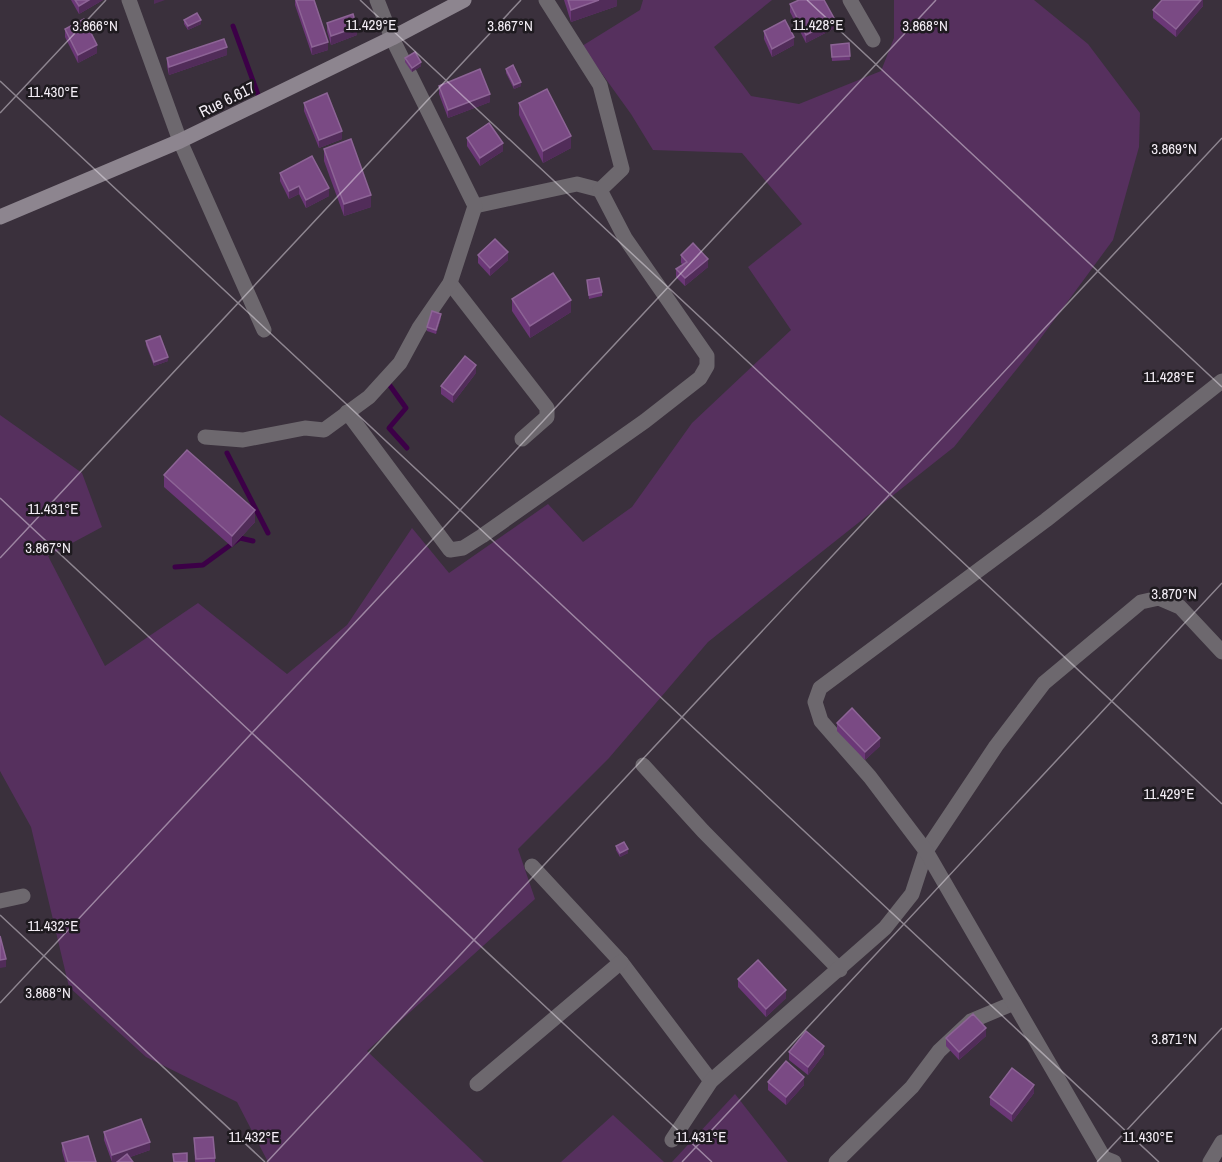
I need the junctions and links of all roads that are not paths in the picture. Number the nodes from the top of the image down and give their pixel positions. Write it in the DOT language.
graph roads {
  1 [pos="129,0"];
  2 [pos="377,0"];
  3 [pos="464,0"];
  4 [pos="546,0"];
  5 [pos="850,0"];
  6 [pos="392,38"];
  7 [pos="873,40"];
  8 [pos="180,141"];
  9 [pos="600,190"];
  10 [pos="475,206"];
  11 [pos="0,217"];
  12 [pos="450,283"];
  13 [pos="264,330"];
  14 [pos="1222,381"];
  15 [pos="347,412"];
  16 [pos="205,437"];
  17 [pos="522,440"];
  18 [pos="1222,652"];
  19 [pos="643,765"];
  20 [pos="926,851"];
  21 [pos="532,866"];
  22 [pos="23,896"];
  23 [pos="0,901"];
  24 [pos="621,962"];
  25 [pos="840,970"];
  26 [pos="1014,1003"];
  27 [pos="711,1081"];
  28 [pos="477,1084"];
  29 [pos="672,1140"];
  30 [pos="1222,1142"];
  31 [pos="836,1162"];
  32 [pos="1114,1162"];
  33 [pos="1210,1162"];
  1 -- 8 [label="street"];
  2 -- 6 [label="street"];
  3 -- 6 [label="street, Rue 6.617"];
  4 -- 9 [label="street"];
  5 -- 7 [label="street"];
  6 -- 8 [label="street, Rue 6.617"];
  6 -- 10 [label="street"];
  8 -- 11 [label="street, Rue 6.617"];
  8 -- 13 [label="street"];
  9 -- 10 [label="street"];
  9 -- 15 [label="street"];
  10 -- 12 [label="street"];
  12 -- 15 [label="street"];
  12 -- 17 [label="street"];
  14 -- 20 [label="street"];
  15 -- 16 [label="street"];
  18 -- 20 [label="street"];
  19 -- 25 [label="street"];
  20 -- 25 [label="street"];
  20 -- 26 [label="street"];
  21 -- 24 [label="street"];
  22 -- 23 [label="street"];
  24 -- 27 [label="street"];
  24 -- 28 [label="street"];
  25 -- 27 [label="street"];
  26 -- 31 [label="street"];
  26 -- 32 [label="street"];
  27 -- 29 [label="street"];
  30 -- 33 [label="street"];
}
